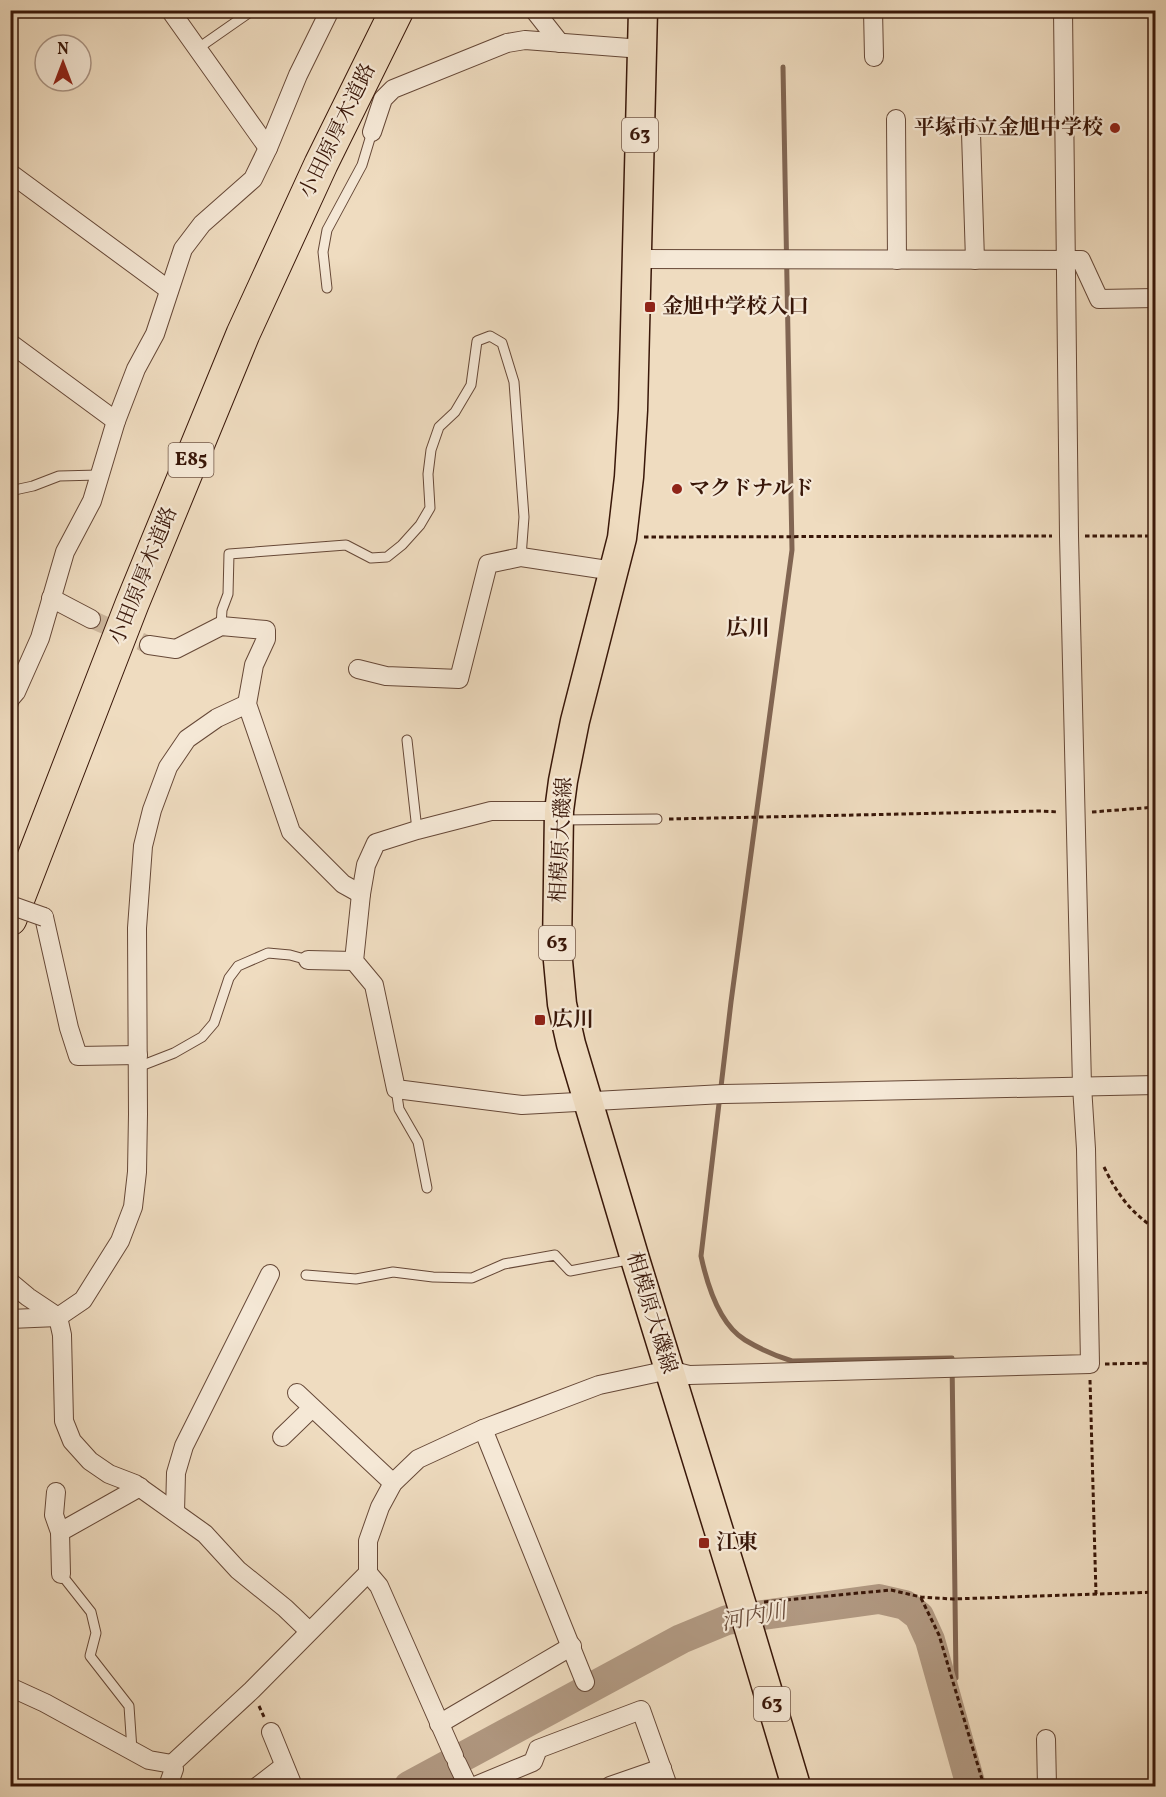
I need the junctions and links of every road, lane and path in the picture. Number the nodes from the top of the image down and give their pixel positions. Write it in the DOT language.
graph roads {
  1 [pos="170,10"];
  2 [pos="253,10"];
  3 [pos="330,10"];
  4 [pos="375,10"];
  5 [pos="397,10"];
  6 [pos="534,10"];
  7 [pos="643,10"];
  8 [pos="873,10"];
  9 [pos="1063,10"];
  10 [pos="560,43"];
  11 [pos="197,49"];
  12 [pos="642,49"];
  13 [pos="874,57"];
  14 [pos="896,120"];
  15 [pos="372,132"];
  16 [pos="971,133"];
  17 [pos="268,148"];
  18 [pos="10,173"];
  19 [pos="637,259"];
  20 [pos="897,260"];
  21 [pos="975,260"];
  22 [pos="1067,260"];
  23 [pos="327,288"];
  24 [pos="169,290"];
  25 [pos="1155,298"];
  26 [pos="10,343"];
  27 [pos="116,421"];
  28 [pos="99,475"];
  29 [pos="10,491"];
  30 [pos="1069,536"];
  31 [pos="1155,536"];
  32 [pos="621,538"];
  33 [pos="521,557"];
  34 [pos="614,571"];
  35 [pos="51,598"];
  36 [pos="91,619"];
  37 [pos="221,626"];
  38 [pos="149,645"];
  39 [pos="358,669"];
  40 [pos="13,695"];
  41 [pos="247,704"];
  42 [pos="10,716"];
  43 [pos="407,740"];
  44 [pos="1155,807"];
  45 [pos="1076,813"];
  46 [pos="560,815"];
  47 [pos="657,819"];
  48 [pos="417,830"];
  49 [pos="10,858"];
  50 [pos="361,894"];
  51 [pos="10,905"];
  52 [pos="10,919"];
  53 [pos="308,960"];
  54 [pos="354,961"];
  55 [pos="138,1061"];
  56 [pos="1155,1085"];
  57 [pos="1082,1086"];
  58 [pos="396,1089"];
  59 [pos="587,1100"];
  60 [pos="1086,1149"];
  61 [pos="427,1188"];
  62 [pos="1155,1229"];
  63 [pos="635,1259"];
  64 [pos="270,1274"];
  65 [pos="306,1275"];
  66 [pos="10,1282"];
  67 [pos="58,1317"];
  68 [pos="10,1319"];
  69 [pos="1155,1363"];
  70 [pos="1090,1364"];
  71 [pos="669,1370"];
  72 [pos="297,1394"];
  73 [pos="312,1408"];
  74 [pos="483,1429"];
  75 [pos="282,1437"];
  76 [pos="393,1483"];
  77 [pos="140,1487"];
  78 [pos="56,1492"];
  79 [pos="175,1512"];
  80 [pos="60,1532"];
  81 [pos="369,1573"];
  82 [pos="61,1574"];
  83 [pos="1155,1593"];
  84 [pos="1096,1594"];
  85 [pos="921,1597"];
  86 [pos="744,1612"];
  87 [pos="309,1631"];
  88 [pos="572,1646"];
  89 [pos="585,1682"];
  90 [pos="10,1687"];
  91 [pos="252,1690"];
  92 [pos="440,1724"];
  93 [pos="271,1732"];
  94 [pos="1046,1739"];
  95 [pos="132,1750"];
  96 [pos="172,1764"];
  97 [pos="284,1766"];
  98 [pos="662,1768"];
  99 [pos="168,1786"];
  100 [pos="258,1786"];
  101 [pos="293,1786"];
  102 [pos="468,1786"];
  103 [pos="475,1786"];
  104 [pos="610,1786"];
  105 [pos="668,1786"];
  106 [pos="796,1786"];
  107 [pos="984,1786"];
  108 [pos="1047,1786"];
  1 -- 11 [label="street"];
  2 -- 11 [label="lane"];
  3 -- 17 [label="street"];
  4 -- 49 [label="highway, 小田原厚木道路 / E85"];
  5 -- 52 [label="highway, 小田原厚木道路 / E85"];
  6 -- 10 [label="street"];
  7 -- 12 [label="main road, 相模原大磯線 / 63"];
  8 -- 13 [label="street"];
  9 -- 22 [label="street"];
  10 -- 12 [label="street"];
  10 -- 15 [label="street"];
  11 -- 17 [label="street"];
  12 -- 19 [label="main road, 相模原大磯線 / 63"];
  14 -- 20 [label="street"];
  15 -- 23 [label="lane"];
  16 -- 21 [label="street"];
  17 -- 24 [label="street"];
  18 -- 24 [label="street"];
  19 -- 20 [label="street"];
  19 -- 32 [label="main road, 相模原大磯線 / 63"];
  20 -- 21 [label="street"];
  21 -- 22 [label="street"];
  22 -- 25 [label="street"];
  22 -- 30 [label="street"];
  24 -- 27 [label="street"];
  26 -- 27 [label="street"];
  27 -- 28 [label="street"];
  28 -- 29 [label="lane"];
  28 -- 35 [label="street"];
  30 -- 31 [label="path"];
  30 -- 32 [label="path"];
  30 -- 45 [label="street"];
  32 -- 34 [label="main road, 相模原大磯線 / 63"];
  33 -- 34 [label="street"];
  33 -- 37 [label="lane"];
  33 -- 39 [label="street"];
  34 -- 46 [label="main road, 相模原大磯線 / 63"];
  35 -- 36 [label="street"];
  35 -- 40 [label="street"];
  37 -- 38 [label="street"];
  37 -- 41 [label="street"];
  40 -- 42 [label="lane"];
  41 -- 50 [label="street"];
  41 -- 55 [label="street"];
  43 -- 48 [label="lane"];
  44 -- 45 [label="path"];
  45 -- 47 [label="path"];
  45 -- 57 [label="street"];
  46 -- 47 [label="lane"];
  46 -- 48 [label="street"];
  46 -- 59 [label="main road, 相模原大磯線 / 63"];
  48 -- 50 [label="street"];
  50 -- 54 [label="street"];
  51 -- 55 [label="street, bridge"];
  53 -- 54 [label="street"];
  53 -- 55 [label="lane"];
  54 -- 58 [label="street"];
  55 -- 67 [label="street"];
  56 -- 57 [label="street"];
  57 -- 59 [label="street"];
  57 -- 60 [label="street"];
  58 -- 59 [label="street"];
  58 -- 61 [label="lane"];
  59 -- 63 [label="main road, 相模原大磯線 / 63"];
  60 -- 62 [label="path"];
  60 -- 70 [label="street"];
  63 -- 65 [label="lane"];
  63 -- 71 [label="main road, 相模原大磯線 / 63"];
  64 -- 79 [label="street"];
  66 -- 67 [label="street"];
  67 -- 68 [label="street"];
  67 -- 77 [label="street"];
  69 -- 70 [label="path"];
  70 -- 71 [label="street"];
  70 -- 84 [label="path"];
  71 -- 74 [label="street"];
  71 -- 86 [label="main road, 相模原大磯線 / 63"];
  72 -- 73 [label="street"];
  73 -- 75 [label="street"];
  73 -- 76 [label="street"];
  74 -- 76 [label="street"];
  74 -- 88 [label="street"];
  76 -- 81 [label="street"];
  77 -- 79 [label="street"];
  77 -- 80 [label="street"];
  78 -- 80 [label="street"];
  79 -- 87 [label="street"];
  80 -- 82 [label="street"];
  81 -- 87 [label="street"];
  81 -- 92 [label="street"];
  82 -- 95 [label="lane"];
  83 -- 84 [label="path"];
  84 -- 85 [label="path"];
  85 -- 86 [label="path"];
  85 -- 107 [label="path"];
  86 -- 106 [label="main road, 相模原大磯線 / 63"];
  87 -- 91 [label="street"];
  88 -- 89 [label="street"];
  88 -- 92 [label="street"];
  90 -- 95 [label="street"];
  91 -- 93 [label="path"];
  91 -- 96 [label="street"];
  92 -- 102 [label="street"];
  93 -- 97 [label="street"];
  94 -- 108 [label="street"];
  95 -- 96 [label="street"];
  96 -- 99 [label="street"];
  97 -- 100 [label="street"];
  97 -- 101 [label="street"];
  98 -- 103 [label="street"];
  98 -- 104 [label="street"];
  98 -- 105 [label="street"];
}
